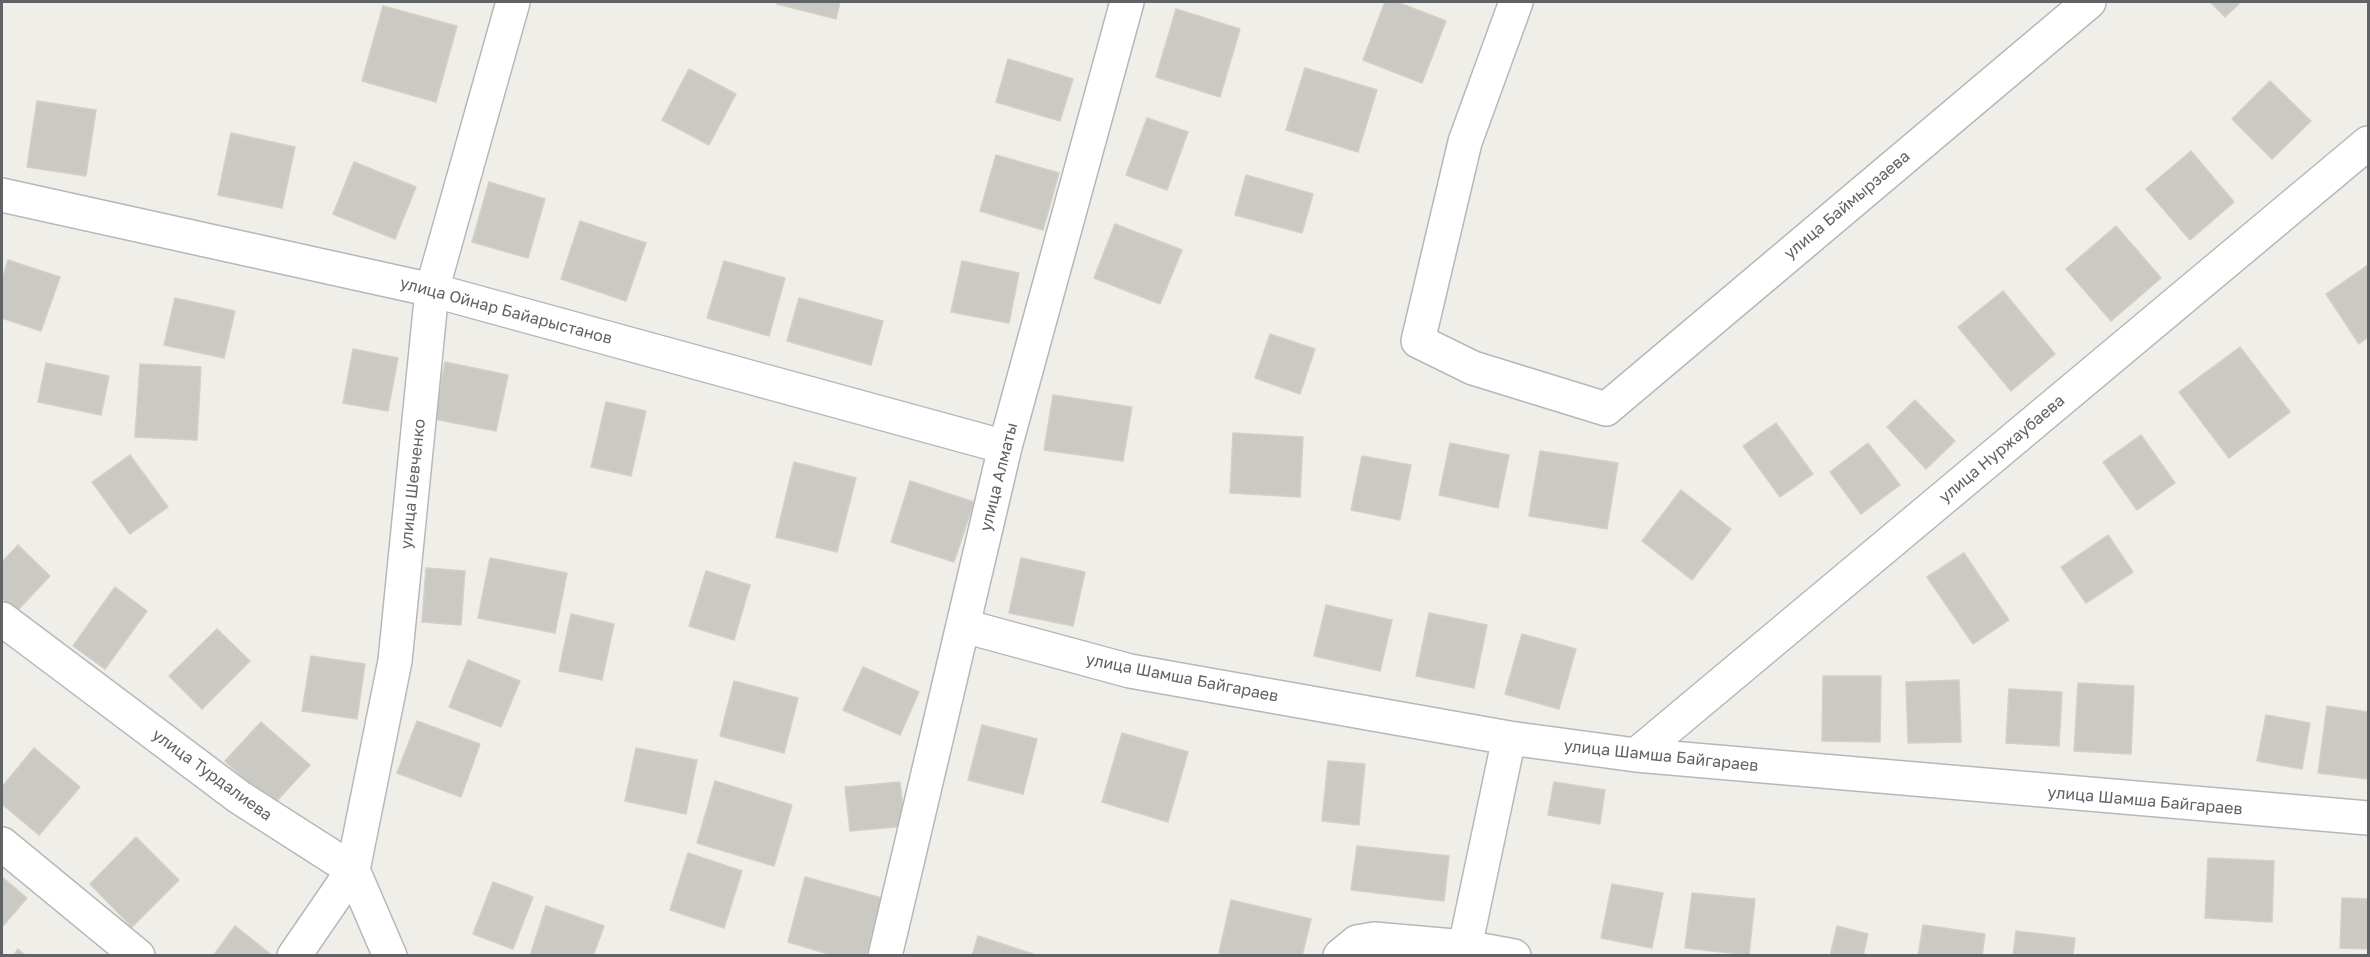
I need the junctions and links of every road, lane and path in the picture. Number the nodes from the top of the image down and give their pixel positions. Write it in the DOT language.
graph roads {
  1 [pos="513,2"];
  2 [pos="1127,2"];
  3 [pos="1516,2"];
  4 [pos="2089,2"];
  5 [pos="2368,143"];
  6 [pos="2,195"];
  7 [pos="432,290"];
  8 [pos="1005,447"];
  9 [pos="2,619"];
  10 [pos="964,626"];
  11 [pos="1509,738"];
  12 [pos="1636,755"];
  13 [pos="2368,818"];
  14 [pos="2,844"];
  15 [pos="353,870"];
  16 [pos="1465,947"];
  17 [pos="138,956"];
  18 [pos="294,956"];
  19 [pos="390,956"];
  20 [pos="885,956"];
  21 [pos="1340,956"];
  22 [pos="1514,956"];
  1 -- 7 [label="street, улица Шевченко"];
  2 -- 8 [label="street, улица Алматы"];
  3 -- 4 [label="street, улица Баймырзаева"];
  5 -- 12 [label="street, улица Нуржаубаева"];
  6 -- 7 [label="street, улица Ойнар Байарыстанов"];
  7 -- 8 [label="street, улица Ойнар Байарыстанов"];
  7 -- 15 [label="street, улица Шевченко"];
  8 -- 10 [label="street, улица Алматы"];
  9 -- 15 [label="street, улица Турдалиева"];
  10 -- 11 [label="street, улица Шамша Байгараев"];
  10 -- 20 [label="street, улица Алматы"];
  11 -- 12 [label="street, улица Шамша Байгараев"];
  11 -- 16 [label="street"];
  12 -- 13 [label="street, улица Шамша Байгараев"];
  14 -- 17 [label="street"];
  15 -- 18 [label="street, улица Шевченко"];
  15 -- 19 [label="street"];
  16 -- 21 [label="street"];
  16 -- 22 [label="street"];
}
